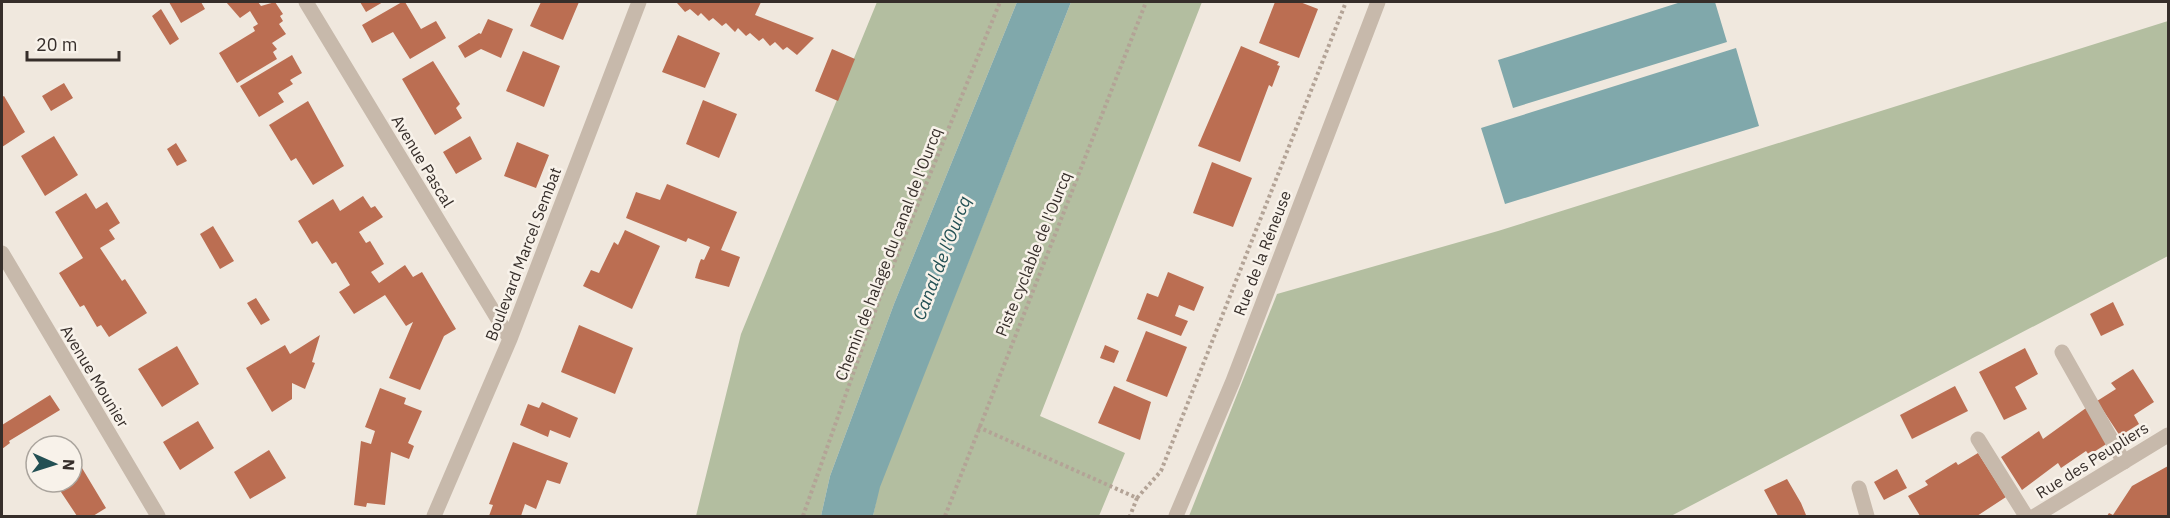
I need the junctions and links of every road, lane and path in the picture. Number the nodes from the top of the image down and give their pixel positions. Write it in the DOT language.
graph roads {
  1 [pos="306,2"];
  2 [pos="639,2"];
  3 [pos="1000,2"];
  4 [pos="1146,2"];
  5 [pos="1346,2"];
  6 [pos="1377,2"];
  7 [pos="2,253"];
  8 [pos="510,339"];
  9 [pos="2062,352"];
  10 [pos="978,427"];
  11 [pos="2169,435"];
  12 [pos="1978,439"];
  13 [pos="2124,462"];
  14 [pos="1859,488"];
  15 [pos="1137,498"];
  16 [pos="158,516"];
  17 [pos="434,516"];
  18 [pos="804,516"];
  19 [pos="945,516"];
  20 [pos="1130,516"];
  21 [pos="1176,516"];
  22 [pos="1867,516"];
  23 [pos="2026,516"];
  24 [pos="2035,516"];
  1 -- 8 [label="street, Avenue Pascal"];
  2 -- 8 [label="street, Boulevard Marcel Sembat"];
  3 -- 18 [label="path, Chemin de halage du canal de l'Ourcq"];
  4 -- 10 [label="path, Piste cyclable de l'Ourcq"];
  5 -- 15 [label="path"];
  6 -- 21 [label="street, Rue de la Réneuse"];
  7 -- 16 [label="street, Avenue Mounier"];
  8 -- 17 [label="street, Boulevard Marcel Sembat"];
  9 -- 13 [label="street"];
  10 -- 15 [label="path"];
  10 -- 19 [label="path, Piste cyclable de l'Ourcq"];
  11 -- 13 [label="street, Rue des Peupliers"];
  12 -- 23 [label="street"];
  13 -- 24 [label="street, Rue des Peupliers"];
  14 -- 22 [label="street"];
  15 -- 20 [label="path"];
}
